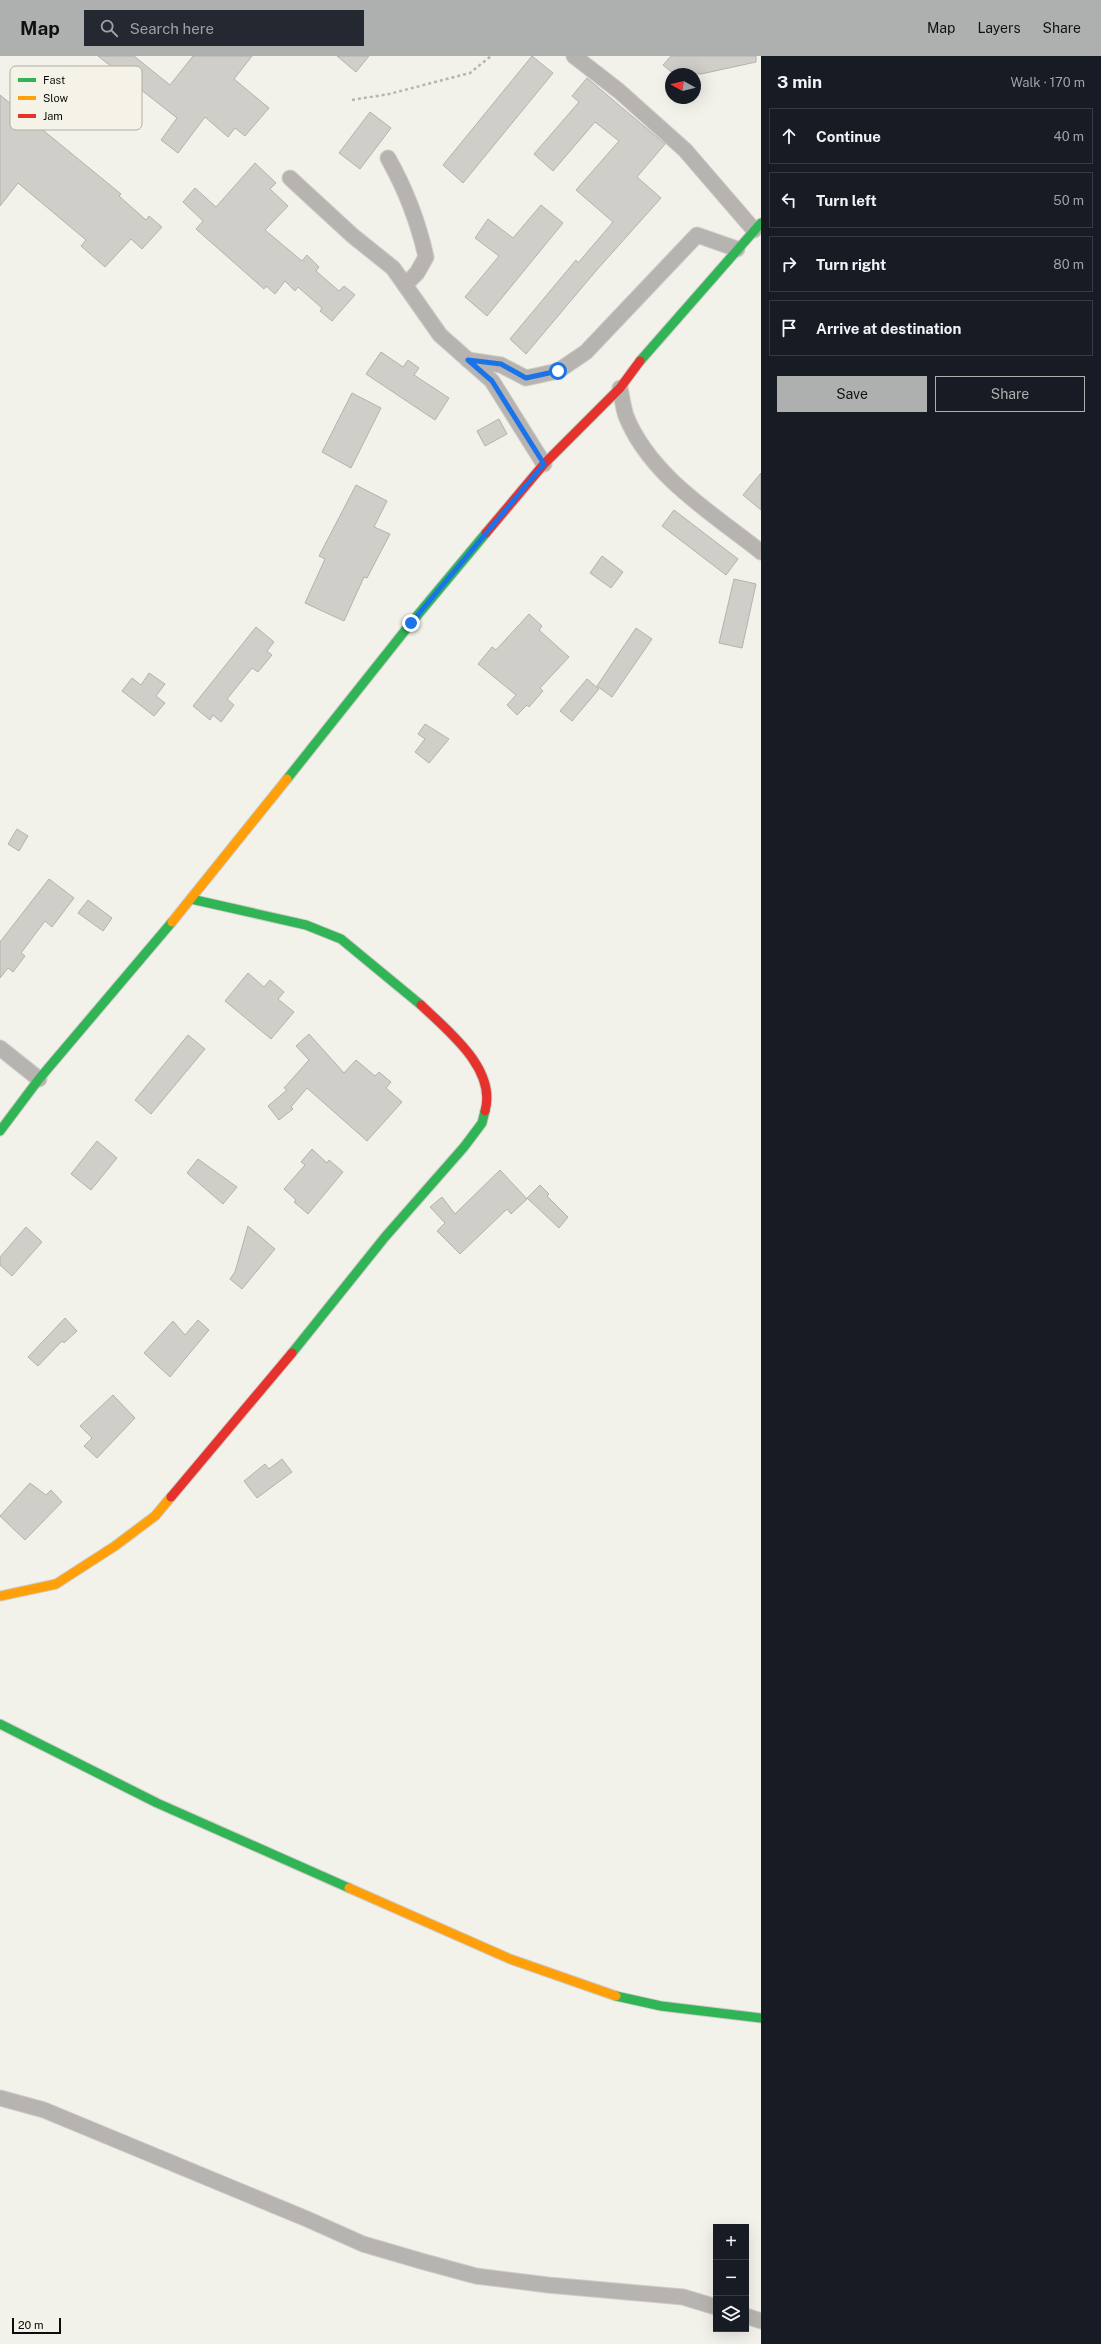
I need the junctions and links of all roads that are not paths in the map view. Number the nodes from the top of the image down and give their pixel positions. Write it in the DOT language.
graph roads {
  1 [pos="574,56"];
  2 [pos="388,158"];
  3 [pos="290,178"];
  4 [pos="758,226"];
  5 [pos="737,249"];
  6 [pos="405,285"];
  7 [pos="468,360"];
  8 [pos="620,388"];
  9 [pos="544,464"];
  10 [pos="761,552"];
  11 [pos="190,899"];
  12 [pos="0,1048"];
  13 [pos="39,1080"];
  14 [pos="0,1131"];
  15 [pos="0,1596"];
  16 [pos="0,1724"];
  17 [pos="761,2018"];
  18 [pos="0,2098"];
  19 [pos="713,2306"];
  20 [pos="749,2317"];
  21 [pos="761,2321"];
  1 -- 4 [label="street"];
  2 -- 6 [label="street"];
  3 -- 6 [label="street"];
  4 -- 5 [label="street"];
  5 -- 7 [label="street"];
  5 -- 8 [label="street"];
  6 -- 7 [label="street"];
  7 -- 9 [label="street"];
  8 -- 9 [label="street"];
  8 -- 10 [label="street"];
  9 -- 11 [label="street"];
  11 -- 13 [label="street"];
  11 -- 15 [label="street"];
  12 -- 13 [label="street"];
  13 -- 14 [label="street"];
  16 -- 17 [label="street"];
  18 -- 19 [label="street"];
  20 -- 21 [label="street"];
}
